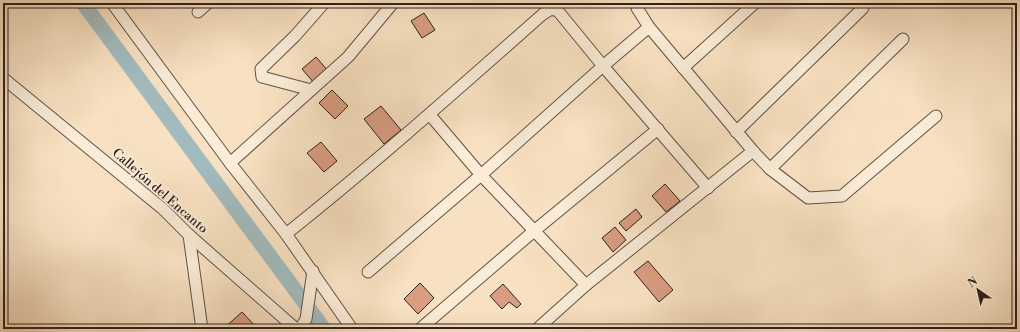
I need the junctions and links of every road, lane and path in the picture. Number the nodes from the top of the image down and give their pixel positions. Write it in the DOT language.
graph roads {
  1 [pos="112,3"];
  2 [pos="208,3"];
  3 [pos="324,3"];
  4 [pos="393,3"];
  5 [pos="638,3"];
  6 [pos="755,3"];
  7 [pos="863,8"];
  8 [pos="198,12"];
  9 [pos="649,27"];
  10 [pos="903,39"];
  11 [pos="604,66"];
  12 [pos="683,68"];
  13 [pos="3,78"];
  14 [pos="311,90"];
  15 [pos="430,115"];
  16 [pos="936,116"];
  17 [pos="658,129"];
  18 [pos="736,132"];
  19 [pos="753,151"];
  20 [pos="230,163"];
  21 [pos="770,169"];
  22 [pos="481,175"];
  23 [pos="708,188"];
  24 [pos="534,230"];
  25 [pos="286,234"];
  26 [pos="189,235"];
  27 [pos="313,271"];
  28 [pos="368,272"];
  29 [pos="586,285"];
  30 [pos="303,324"];
  31 [pos="290,327"];
  32 [pos="202,329"];
  33 [pos="352,329"];
  34 [pos="420,329"];
  35 [pos="538,329"];
  1 -- 20 [label="street"];
  2 -- 8 [label="street"];
  3 -- 14 [label="street"];
  4 -- 14 [label="street"];
  5 -- 9 [label="street"];
  6 -- 12 [label="street"];
  7 -- 18 [label="street"];
  9 -- 11 [label="street"];
  9 -- 12 [label="street"];
  10 -- 21 [label="street"];
  11 -- 15 [label="street"];
  11 -- 17 [label="street"];
  11 -- 22 [label="street"];
  12 -- 18 [label="street"];
  13 -- 26 [label="street, Callejón del Encanto"];
  14 -- 20 [label="street"];
  15 -- 22 [label="street"];
  15 -- 25 [label="street"];
  16 -- 21 [label="street"];
  17 -- 23 [label="street"];
  17 -- 24 [label="street"];
  18 -- 19 [label="street"];
  19 -- 21 [label="street"];
  19 -- 23 [label="street"];
  20 -- 25 [label="street"];
  22 -- 24 [label="street"];
  22 -- 28 [label="street"];
  23 -- 29 [label="street"];
  24 -- 29 [label="street"];
  24 -- 34 [label="street"];
  25 -- 27 [label="street"];
  26 -- 31 [label="street, Callejón del Encanto"];
  26 -- 32 [label="street"];
  27 -- 30 [label="street"];
  27 -- 33 [label="street"];
  29 -- 35 [label="street"];
}
